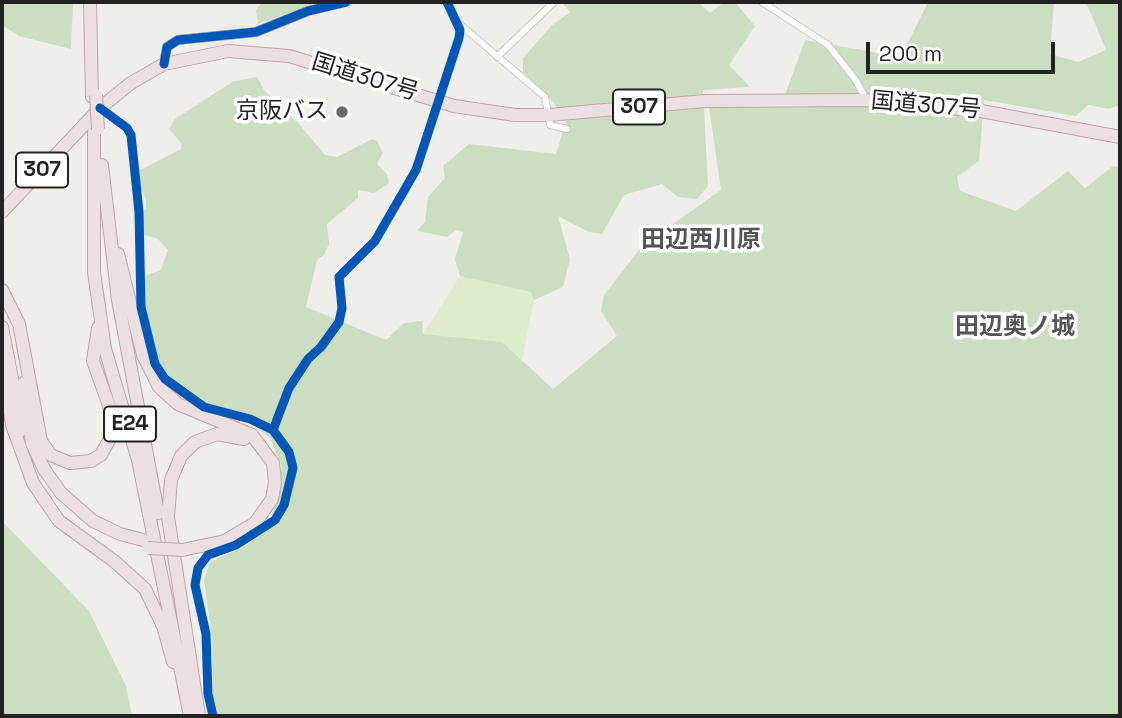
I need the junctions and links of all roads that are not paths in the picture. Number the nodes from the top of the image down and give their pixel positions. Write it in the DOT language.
graph roads {
  1 [pos="92,2"];
  2 [pos="346,2"];
  3 [pos="447,2"];
  4 [pos="554,2"];
  5 [pos="762,2"];
  6 [pos="456,21"];
  7 [pos="497,57"];
  8 [pos="164,64"];
  9 [pos="96,100"];
  10 [pos="866,100"];
  11 [pos="437,101"];
  12 [pos="547,115"];
  13 [pos="567,129"];
  14 [pos="96,130"];
  15 [pos="1120,136"];
  16 [pos="100,149"];
  17 [pos="2,212"];
  18 [pos="4,293"];
  19 [pos="100,315"];
  20 [pos="2,327"];
  21 [pos="2,359"];
  22 [pos="273,430"];
  23 [pos="147,544"];
  24 [pos="181,546"];
  25 [pos="189,716"];
  26 [pos="199,716"];
  27 [pos="213,716"];
  1 -- 9 [label="highway, E24"];
  2 -- 8 [label="street"];
  3 -- 6 [label="street"];
  4 -- 7 [label="street"];
  5 -- 10 [label="street"];
  6 -- 7 [label="street"];
  6 -- 11 [label="street"];
  7 -- 12 [label="street"];
  8 -- 9 [label="highway, 国道307号 / 307"];
  8 -- 11 [label="highway, 国道307号 / 307"];
  9 -- 14 [label="highway, E24, bridge"];
  9 -- 17 [label="highway, 国道307号 / 307"];
  9 -- 22 [label="street"];
  10 -- 12 [label="highway, 国道307号 / 307"];
  10 -- 15 [label="highway, 国道307号 / 307"];
  11 -- 12 [label="highway, 国道307号 / 307"];
  11 -- 22 [label="street"];
  12 -- 13 [label="street"];
  14 -- 16 [label="highway, E24"];
  14 -- 19 [label="highway, E24"];
  16 -- 24 [label="highway"];
  16 -- 26 [label="highway, E24"];
  18 -- 19 [label="highway"];
  18 -- 23 [label="highway"];
  19 -- 25 [label="highway, E24"];
  20 -- 23 [label="highway"];
  21 -- 25 [label="highway"];
  22 -- 27 [label="street"];
  23 -- 24 [label="highway"];
  24 -- 26 [label="highway"];
}
